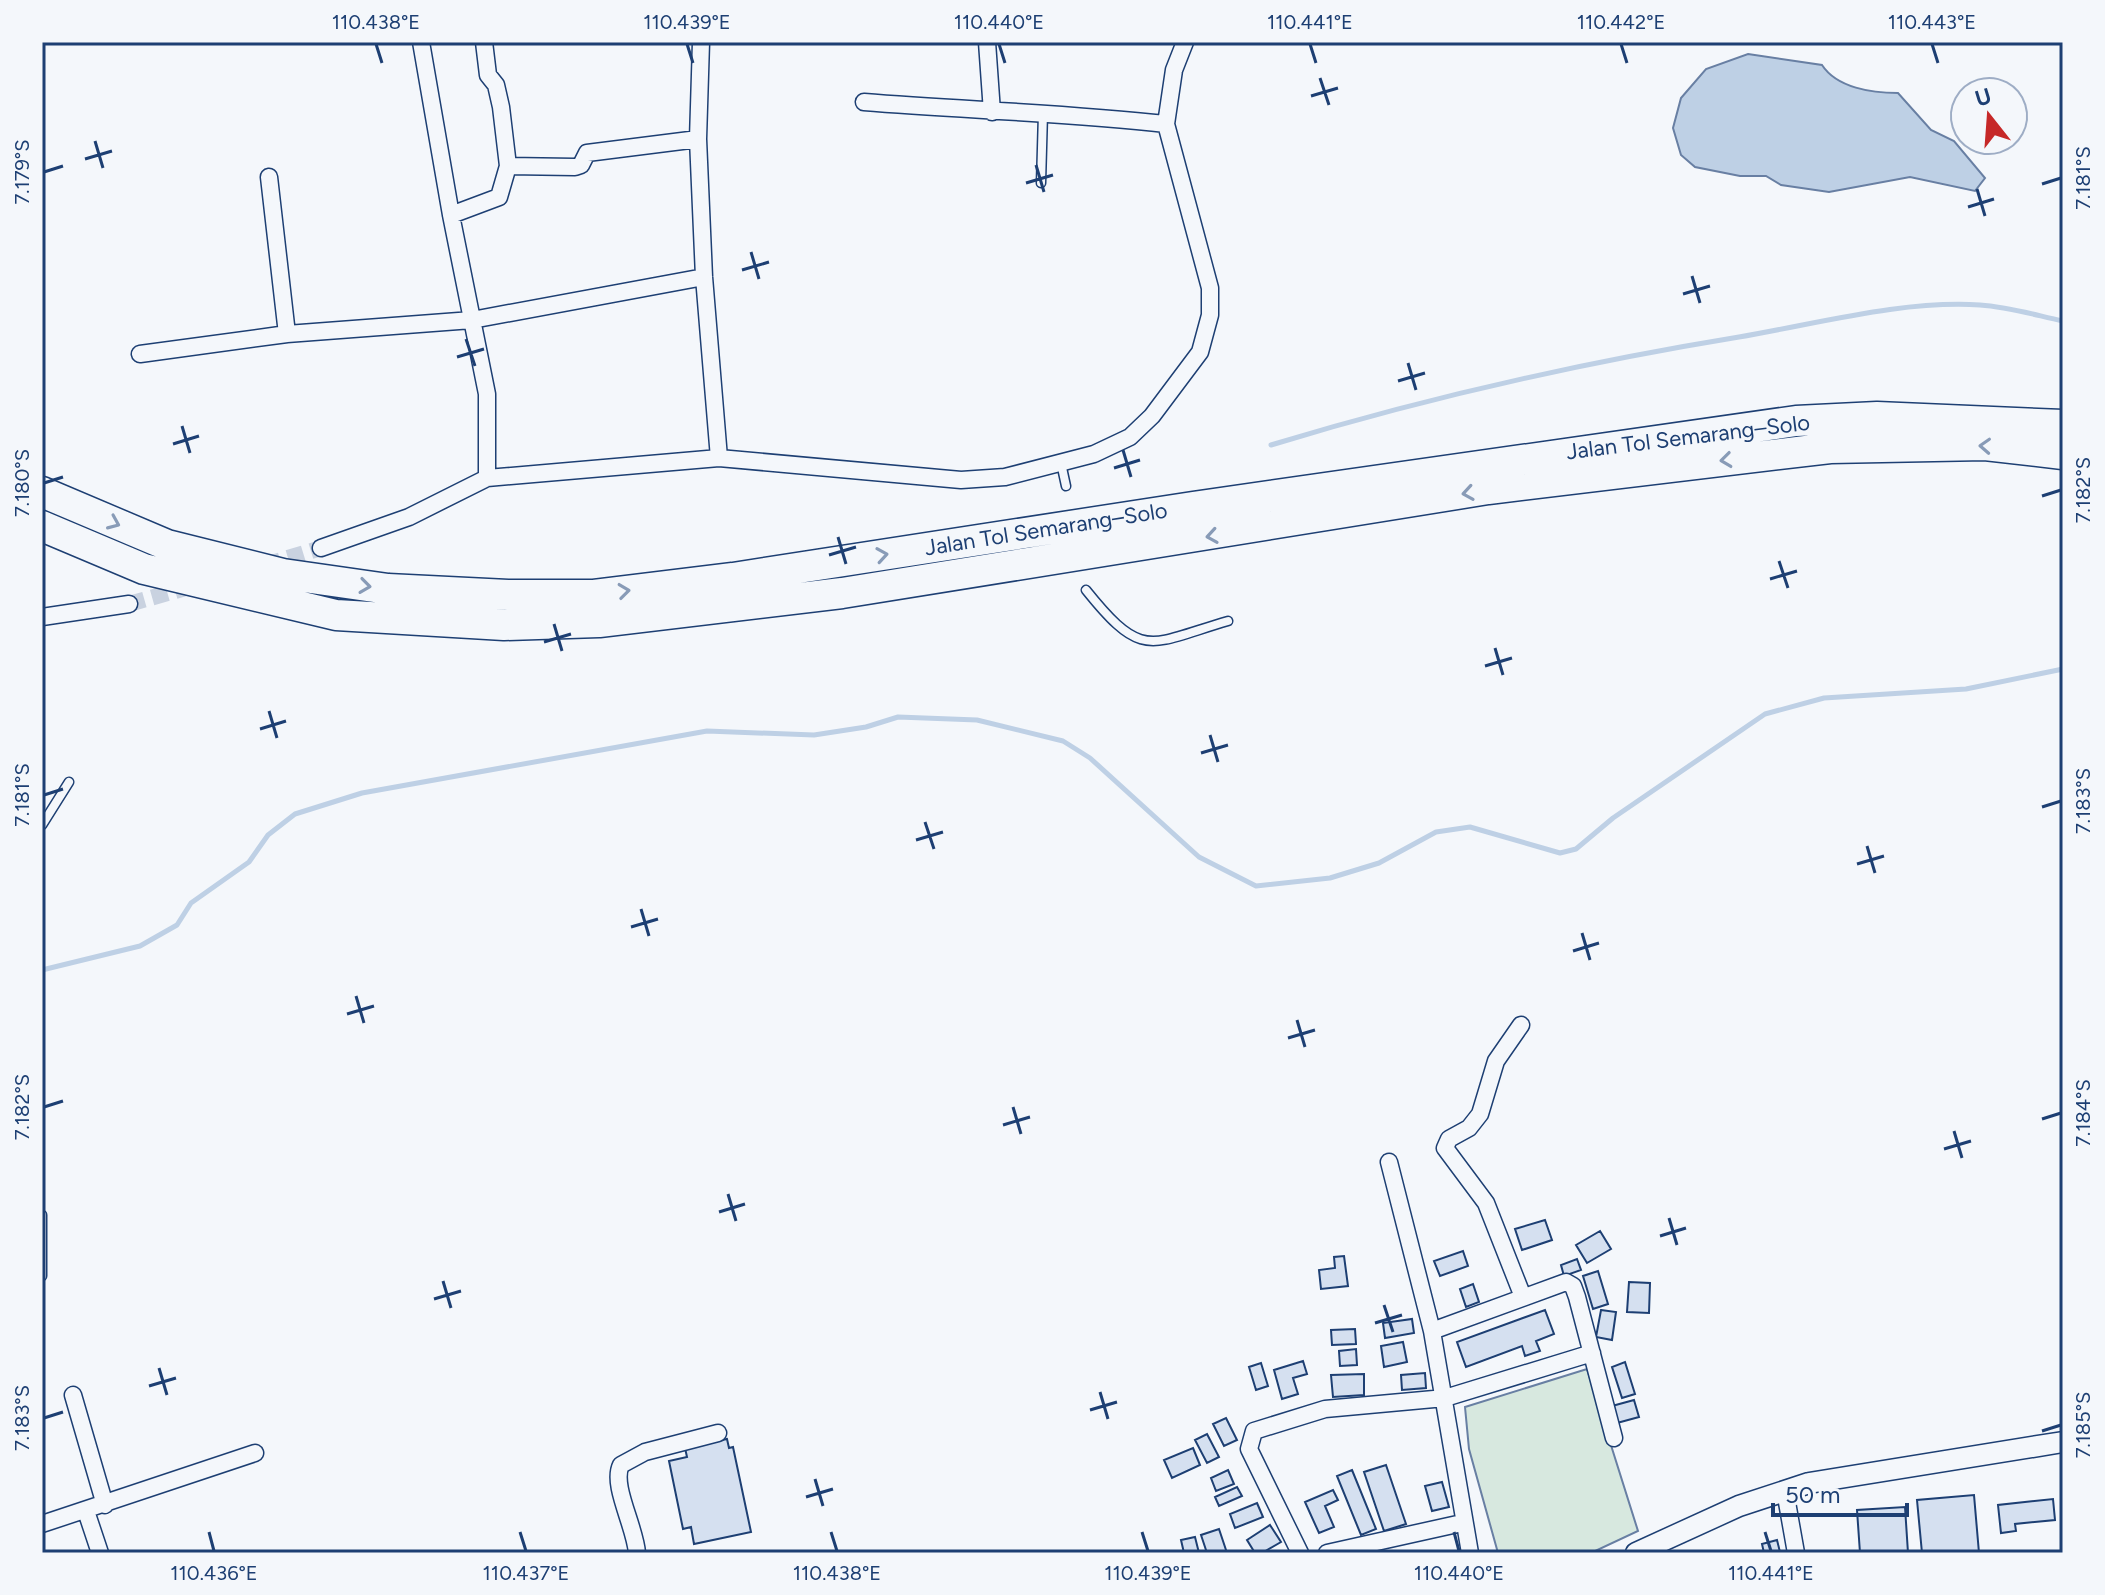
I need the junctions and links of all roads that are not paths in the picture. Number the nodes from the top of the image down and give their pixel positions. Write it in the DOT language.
graph roads {
  1 [pos="421,42"];
  2 [pos="484,42"];
  3 [pos="701,42"];
  4 [pos="987,42"];
  5 [pos="1185,42"];
  6 [pos="864,102"];
  7 [pos="992,112"];
  8 [pos="1043,112"];
  9 [pos="1166,124"];
  10 [pos="698,139"];
  11 [pos="508,166"];
  12 [pos="269,177"];
  13 [pos="1041,183"];
  14 [pos="451,215"];
  15 [pos="704,277"];
  16 [pos="472,320"];
  17 [pos="287,334"];
  18 [pos="140,354"];
  19 [pos="2063,425"];
  20 [pos="2063,454"];
  21 [pos="719,458"];
  22 [pos="1061,463"];
  23 [pos="487,478"];
  24 [pos="1066,486"];
  25 [pos="42,492"];
  26 [pos="42,526"];
  27 [pos="321,548"];
  28 [pos="1086,590"];
  29 [pos="129,604"];
  30 [pos="42,617"];
  31 [pos="1228,621"];
  32 [pos="69,782"];
  33 [pos="42,825"];
  34 [pos="1521,1025"];
  35 [pos="1389,1162"];
  36 [pos="42,1215"];
  37 [pos="42,1276"];
  38 [pos="1523,1297"];
  39 [pos="1432,1331"];
  40 [pos="1592,1353"];
  41 [pos="73,1395"];
  42 [pos="1445,1398"];
  43 [pos="718,1433"];
  44 [pos="1614,1438"];
  45 [pos="2063,1442"];
  46 [pos="255,1453"];
  47 [pos="1785,1491"];
  48 [pos="105,1505"];
  49 [pos="86,1511"];
  50 [pos="1462,1523"];
  51 [pos="42,1524"];
  52 [pos="100,1553"];
  53 [pos="637,1553"];
  54 [pos="1300,1553"];
  55 [pos="1327,1553"];
  56 [pos="1470,1553"];
  57 [pos="1636,1553"];
  58 [pos="1796,1553"];
  1 -- 14 [label="street"];
  2 -- 11 [label="street"];
  3 -- 10 [label="street"];
  4 -- 7 [label="street"];
  5 -- 9 [label="street"];
  6 -- 7 [label="street"];
  7 -- 8 [label="street"];
  8 -- 9 [label="street"];
  8 -- 13 [label="lane"];
  9 -- 22 [label="street"];
  10 -- 11 [label="street"];
  10 -- 15 [label="street"];
  11 -- 14 [label="street"];
  12 -- 17 [label="street"];
  14 -- 16 [label="street"];
  15 -- 16 [label="street"];
  15 -- 21 [label="street"];
  16 -- 17 [label="street"];
  16 -- 23 [label="street"];
  17 -- 18 [label="street"];
  25 -- 19 [label="highway, Jalan Tol Semarang–Solo, one-way"];
  20 -- 26 [label="highway, Jalan Tol Semarang–Solo, one-way"];
  21 -- 22 [label="street"];
  21 -- 23 [label="street"];
  22 -- 24 [label="lane"];
  23 -- 27 [label="street"];
  28 -- 31 [label="lane"];
  29 -- 30 [label="street"];
  32 -- 33 [label="lane"];
  34 -- 38 [label="street"];
  35 -- 39 [label="street"];
  36 -- 37 [label="lane"];
  38 -- 39 [label="street"];
  38 -- 40 [label="street"];
  39 -- 42 [label="street"];
  40 -- 42 [label="street"];
  40 -- 44 [label="street"];
  41 -- 48 [label="street"];
  42 -- 50 [label="street"];
  42 -- 54 [label="street"];
  43 -- 53 [label="street"];
  45 -- 47 [label="street"];
  46 -- 48 [label="street"];
  47 -- 57 [label="street"];
  47 -- 58 [label="street"];
  48 -- 49 [label="street"];
  49 -- 51 [label="street"];
  49 -- 52 [label="street"];
  50 -- 55 [label="street"];
  50 -- 56 [label="street"];
}
